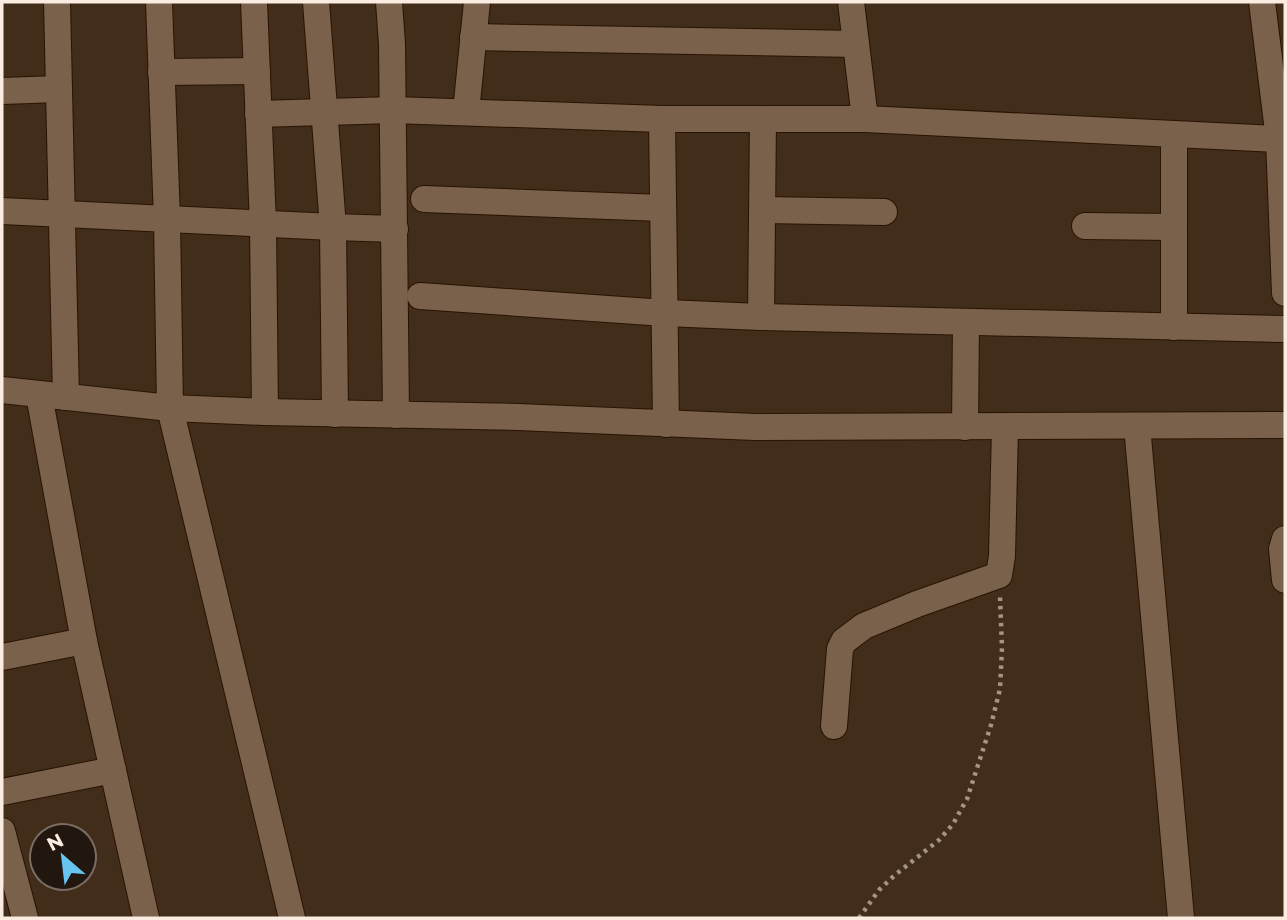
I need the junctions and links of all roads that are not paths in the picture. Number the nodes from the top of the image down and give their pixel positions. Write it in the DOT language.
graph roads {
  1 [pos="57,2"];
  2 [pos="159,2"];
  3 [pos="254,2"];
  4 [pos="316,2"];
  5 [pos="389,2"];
  6 [pos="477,2"];
  7 [pos="851,2"];
  8 [pos="1262,2"];
  9 [pos="473,37"];
  10 [pos="856,44"];
  11 [pos="257,71"];
  12 [pos="161,72"];
  13 [pos="59,89"];
  14 [pos="2,91"];
  15 [pos="393,110"];
  16 [pos="324,112"];
  17 [pos="466,112"];
  18 [pos="258,114"];
  19 [pos="662,119"];
  20 [pos="763,119"];
  21 [pos="865,119"];
  22 [pos="1174,134"];
  23 [pos="1282,139"];
  24 [pos="424,199"];
  25 [pos="663,208"];
  26 [pos="762,210"];
  27 [pos="2,211"];
  28 [pos="884,212"];
  29 [pos="62,214"];
  30 [pos="167,219"];
  31 [pos="263,224"];
  32 [pos="1084,226"];
  33 [pos="333,227"];
  34 [pos="1174,227"];
  35 [pos="395,229"];
  36 [pos="1285,293"];
  37 [pos="420,296"];
  38 [pos="665,313"];
  39 [pos="761,317"];
  40 [pos="966,322"];
  41 [pos="1174,327"];
  42 [pos="1285,330"];
  43 [pos="2,390"];
  44 [pos="39,395"];
  45 [pos="66,397"];
  46 [pos="170,408"];
  47 [pos="265,412"];
  48 [pos="335,414"];
  49 [pos="396,415"];
  50 [pos="666,424"];
  51 [pos="1285,425"];
  52 [pos="1137,426"];
  53 [pos="965,427"];
  54 [pos="1005,427"];
  55 [pos="1285,539"];
  56 [pos="1285,580"];
  57 [pos="84,641"];
  58 [pos="2,657"];
  59 [pos="834,726"];
  60 [pos="113,770"];
  61 [pos="2,792"];
  62 [pos="2,831"];
  63 [pos="25,918"];
  64 [pos="146,918"];
  65 [pos="292,918"];
  66 [pos="1181,918"];
  1 -- 13 [label="street"];
  2 -- 12 [label="street"];
  3 -- 11 [label="street"];
  4 -- 16 [label="street"];
  5 -- 15 [label="street"];
  6 -- 9 [label="street"];
  7 -- 10 [label="street"];
  8 -- 23 [label="street"];
  9 -- 10 [label="street"];
  9 -- 17 [label="street"];
  10 -- 21 [label="street"];
  11 -- 12 [label="street"];
  11 -- 18 [label="street"];
  12 -- 30 [label="street"];
  13 -- 14 [label="street"];
  13 -- 29 [label="street"];
  15 -- 16 [label="street"];
  15 -- 17 [label="street"];
  15 -- 35 [label="street"];
  16 -- 18 [label="street"];
  16 -- 33 [label="street"];
  17 -- 19 [label="street"];
  18 -- 31 [label="street"];
  19 -- 20 [label="street"];
  19 -- 25 [label="street"];
  20 -- 21 [label="street"];
  20 -- 26 [label="street"];
  21 -- 22 [label="street"];
  22 -- 23 [label="street"];
  22 -- 34 [label="street"];
  23 -- 36 [label="street"];
  24 -- 25 [label="street"];
  25 -- 38 [label="street"];
  26 -- 28 [label="street"];
  26 -- 39 [label="street"];
  27 -- 29 [label="street"];
  29 -- 30 [label="street"];
  29 -- 45 [label="street"];
  30 -- 31 [label="street"];
  30 -- 46 [label="street"];
  31 -- 33 [label="street"];
  31 -- 47 [label="street"];
  32 -- 34 [label="street"];
  33 -- 35 [label="street"];
  33 -- 48 [label="street"];
  34 -- 41 [label="street"];
  35 -- 49 [label="street"];
  37 -- 38 [label="street"];
  38 -- 39 [label="street"];
  38 -- 50 [label="street"];
  39 -- 40 [label="street"];
  40 -- 41 [label="street"];
  40 -- 53 [label="street"];
  41 -- 42 [label="street"];
  43 -- 44 [label="street"];
  44 -- 45 [label="street"];
  44 -- 57 [label="street"];
  45 -- 46 [label="street"];
  46 -- 47 [label="street"];
  46 -- 65 [label="street"];
  47 -- 48 [label="street"];
  48 -- 49 [label="street"];
  49 -- 50 [label="street"];
  50 -- 53 [label="street"];
  51 -- 52 [label="street"];
  52 -- 54 [label="street"];
  52 -- 66 [label="street"];
  53 -- 54 [label="street"];
  54 -- 59 [label="street"];
  55 -- 56 [label="street"];
  57 -- 58 [label="street"];
  57 -- 60 [label="street"];
  60 -- 61 [label="street"];
  60 -- 64 [label="street"];
  62 -- 63 [label="street"];
}
